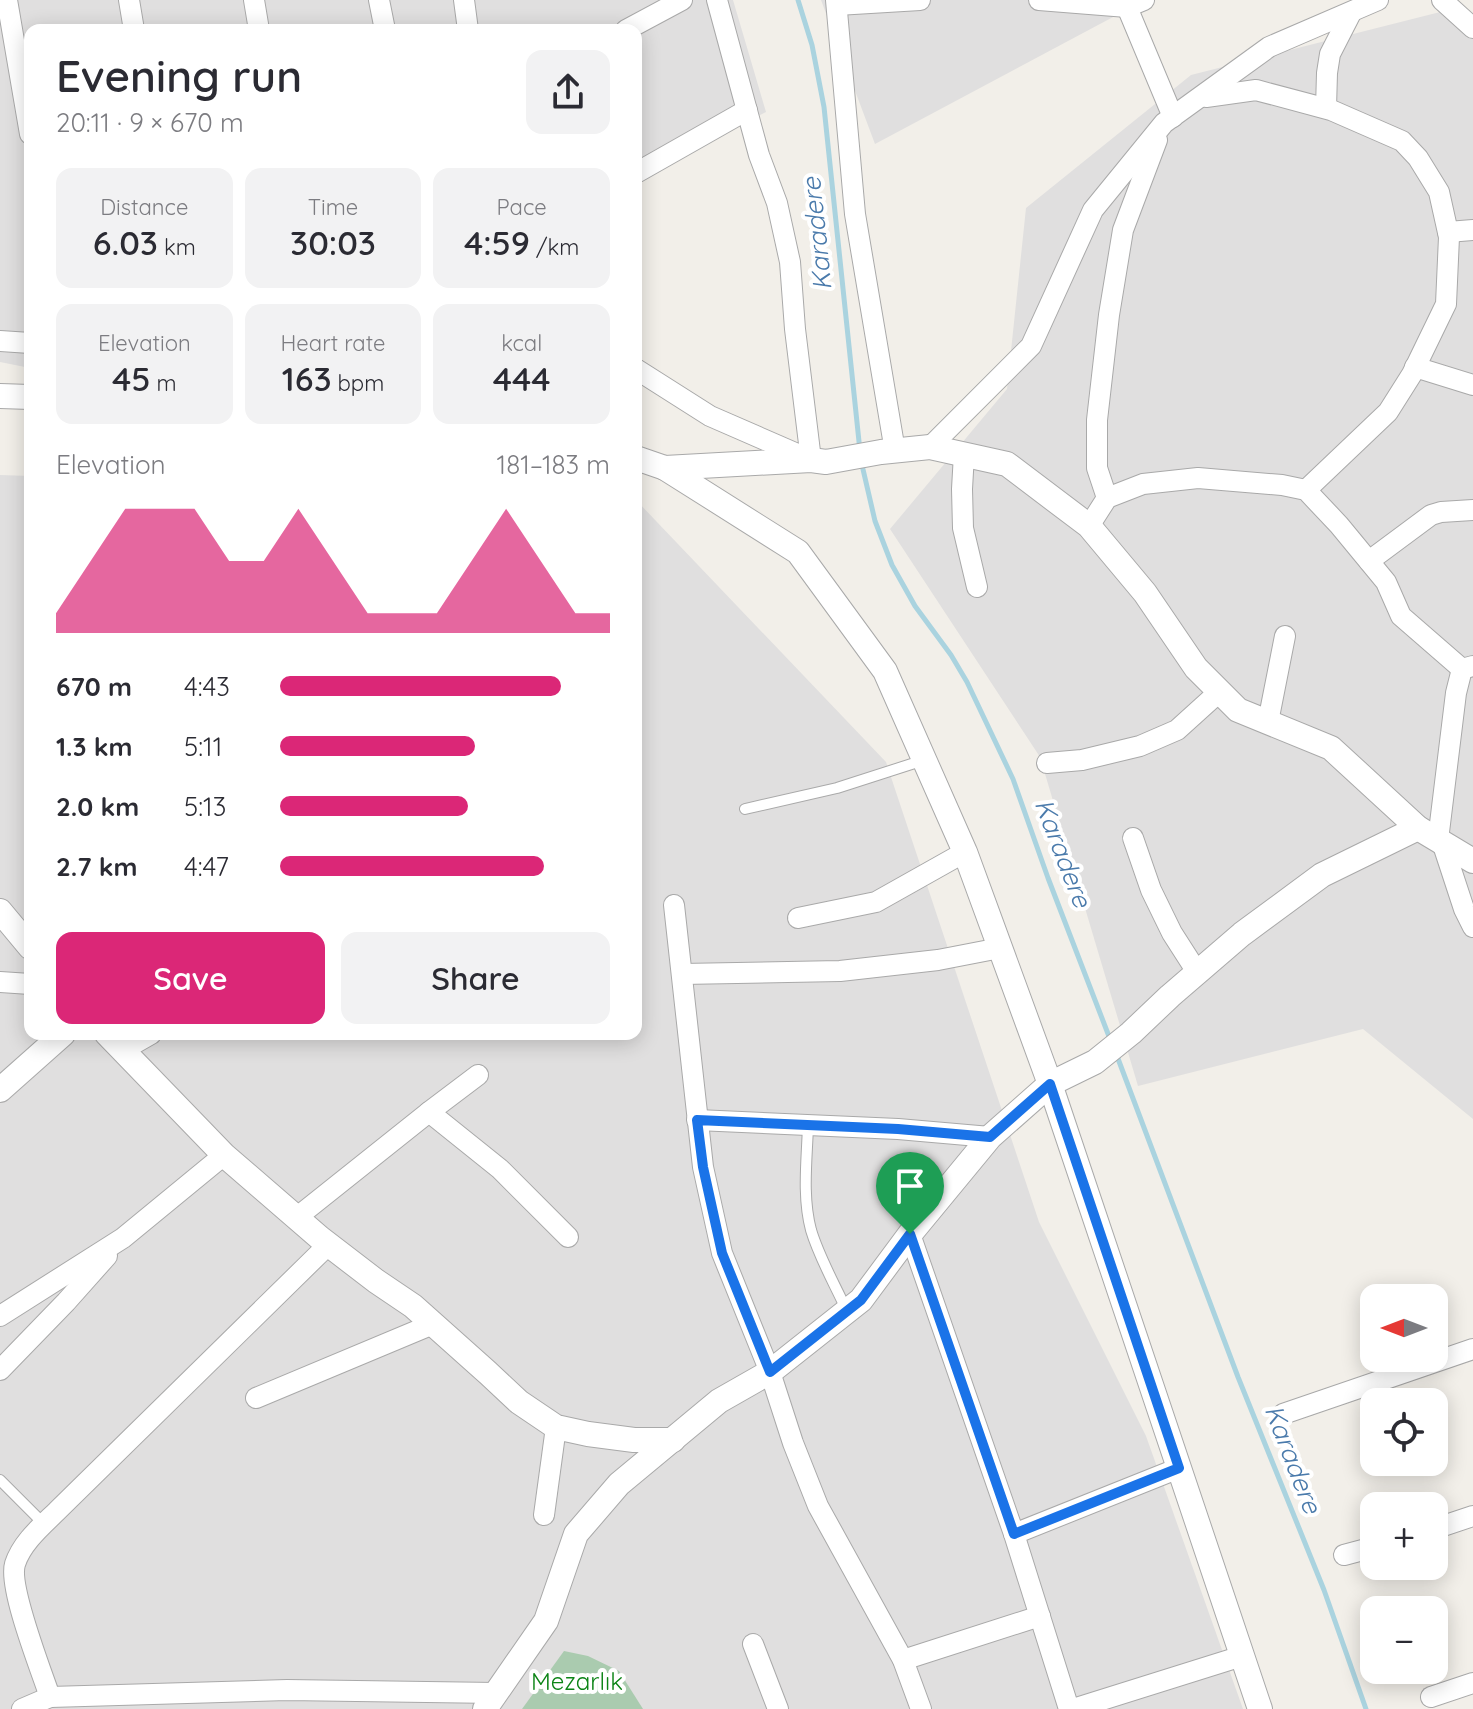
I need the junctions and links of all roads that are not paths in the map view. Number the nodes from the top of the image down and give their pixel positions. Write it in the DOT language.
graph roads {
  1 [pos="7,0"];
  2 [pos="129,0"];
  3 [pos="254,0"];
  4 [pos="379,0"];
  5 [pos="464,0"];
  6 [pos="682,0"];
  7 [pos="717,0"];
  8 [pos="920,0"];
  9 [pos="1039,0"];
  10 [pos="1442,0"];
  11 [pos="836,2"];
  12 [pos="1135,4"];
  13 [pos="1364,5"];
  14 [pos="133,24"];
  15 [pos="258,24"];
  16 [pos="384,24"];
  17 [pos="467,24"];
  18 [pos="637,24"];
  19 [pos="1473,28"];
  20 [pos="24,97"];
  21 [pos="1202,97"];
  22 [pos="1326,108"];
  23 [pos="747,110"];
  24 [pos="1168,120"];
  25 [pos="642,170"];
  26 [pos="1473,230"];
  27 [pos="1448,232"];
  28 [pos="0,341"];
  29 [pos="24,343"];
  30 [pos="1415,367"];
  31 [pos="642,373"];
  32 [pos="1473,385"];
  33 [pos="0,396"];
  34 [pos="24,397"];
  35 [pos="930,447"];
  36 [pos="888,452"];
  37 [pos="964,454"];
  38 [pos="642,460"];
  39 [pos="819,461"];
  40 [pos="665,468"];
  41 [pos="1306,490"];
  42 [pos="1107,498"];
  43 [pos="1473,510"];
  44 [pos="1089,526"];
  45 [pos="1369,561"];
  46 [pos="977,587"];
  47 [pos="1285,636"];
  48 [pos="1467,667"];
  49 [pos="1219,692"];
  50 [pos="1268,722"];
  51 [pos="924,760"];
  52 [pos="1047,763"];
  53 [pos="745,809"];
  54 [pos="1432,837"];
  55 [pos="1133,838"];
  56 [pos="965,852"];
  57 [pos="1473,861"];
  58 [pos="674,905"];
  59 [pos="0,911"];
  60 [pos="798,918"];
  61 [pos="1473,927"];
  62 [pos="24,940"];
  63 [pos="1000,948"];
  64 [pos="1197,972"];
  65 [pos="682,974"];
  66 [pos="0,982"];
  67 [pos="24,984"];
  68 [pos="56,1040"];
  69 [pos="115,1042"];
  70 [pos="478,1075"];
  71 [pos="1050,1084"];
  72 [pos="0,1090"];
  73 [pos="429,1112"];
  74 [pos="697,1120"];
  75 [pos="808,1125"];
  76 [pos="990,1137"];
  77 [pos="224,1155"];
  78 [pos="296,1218"];
  79 [pos="910,1234"];
  80 [pos="568,1237"];
  81 [pos="123,1238"];
  82 [pos="328,1245"];
  83 [pos="847,1311"];
  84 [pos="0,1316"];
  85 [pos="433,1324"];
  86 [pos="1473,1349"];
  87 [pos="0,1370"];
  88 [pos="770,1372"];
  89 [pos="256,1398"];
  90 [pos="1283,1414"];
  91 [pos="556,1427"];
  92 [pos="673,1440"];
  93 [pos="1179,1468"];
  94 [pos="0,1480"];
  95 [pos="544,1515"];
  96 [pos="1473,1516"];
  97 [pos="44,1524"];
  98 [pos="1448,1524"];
  99 [pos="1014,1534"];
  100 [pos="1360,1551"];
  101 [pos="1344,1555"];
  102 [pos="1040,1616"];
  103 [pos="753,1644"];
  104 [pos="1242,1656"];
  105 [pos="903,1660"];
  106 [pos="1473,1683"];
  107 [pos="50,1697"];
  108 [pos="1431,1697"];
  109 [pos="491,1701"];
  110 [pos="152,1702"];
  111 [pos="22,1709"];
  112 [pos="778,1709"];
  113 [pos="921,1709"];
  114 [pos="1071,1709"];
  115 [pos="1260,1709"];
  1 -- 20 [label="street"];
  2 -- 14 [label="street"];
  3 -- 15 [label="street"];
  4 -- 16 [label="street"];
  5 -- 17 [label="street"];
  6 -- 18 [label="street"];
  7 -- 23 [label="street"];
  8 -- 11 [label="street"];
  9 -- 12 [label="street"];
  10 -- 19 [label="street"];
  11 -- 36 [label="street"];
  12 -- 24 [label="street"];
  13 -- 21 [label="street"];
  13 -- 22 [label="street"];
  21 -- 22 [label="street"];
  21 -- 24 [label="street"];
  22 -- 27 [label="street"];
  23 -- 25 [label="street"];
  23 -- 39 [label="street"];
  24 -- 35 [label="street"];
  24 -- 42 [label="street"];
  26 -- 27 [label="street"];
  27 -- 30 [label="street"];
  28 -- 29 [label="street"];
  30 -- 32 [label="street"];
  30 -- 41 [label="street"];
  31 -- 39 [label="street"];
  33 -- 34 [label="street"];
  35 -- 36 [label="street"];
  35 -- 37 [label="street"];
  36 -- 39 [label="street"];
  37 -- 44 [label="street"];
  37 -- 46 [label="street"];
  38 -- 40 [label="street"];
  39 -- 40 [label="street"];
  40 -- 51 [label="street"];
  41 -- 42 [label="street"];
  41 -- 45 [label="street"];
  42 -- 44 [label="street"];
  43 -- 45 [label="street"];
  44 -- 49 [label="street"];
  45 -- 48 [label="street"];
  47 -- 50 [label="street"];
  48 -- 54 [label="street"];
  49 -- 50 [label="street"];
  49 -- 52 [label="street"];
  50 -- 54 [label="street"];
  51 -- 53 [label="lane"];
  51 -- 56 [label="street"];
  54 -- 57 [label="street"];
  54 -- 61 [label="street"];
  54 -- 64 [label="street"];
  55 -- 64 [label="street"];
  56 -- 60 [label="street"];
  56 -- 63 [label="street"];
  58 -- 65 [label="street"];
  59 -- 62 [label="street"];
  63 -- 65 [label="street"];
  63 -- 71 [label="street"];
  64 -- 71 [label="street"];
  65 -- 74 [label="street"];
  66 -- 67 [label="street"];
  68 -- 72 [label="street"];
  69 -- 77 [label="street"];
  70 -- 73 [label="street"];
  71 -- 76 [label="street"];
  71 -- 93 [label="street"];
  73 -- 78 [label="street"];
  73 -- 80 [label="street"];
  74 -- 75 [label="street"];
  74 -- 88 [label="street"];
  75 -- 76 [label="street"];
  75 -- 83 [label="lane"];
  76 -- 79 [label="street"];
  77 -- 78 [label="street"];
  77 -- 81 [label="street"];
  78 -- 82 [label="street"];
  79 -- 83 [label="street"];
  79 -- 99 [label="street"];
  81 -- 84 [label="street"];
  81 -- 87 [label="street"];
  82 -- 85 [label="street"];
  82 -- 97 [label="street"];
  83 -- 88 [label="street"];
  85 -- 89 [label="street"];
  85 -- 91 [label="street"];
  86 -- 90 [label="street"];
  88 -- 92 [label="street"];
  88 -- 105 [label="street"];
  91 -- 92 [label="street"];
  91 -- 95 [label="street"];
  92 -- 109 [label="street"];
  93 -- 99 [label="street"];
  93 -- 104 [label="street"];
  94 -- 97 [label="lane"];
  96 -- 98 [label="street"];
  97 -- 107 [label="street"];
  99 -- 102 [label="street"];
  100 -- 101 [label="street"];
  102 -- 105 [label="street"];
  102 -- 114 [label="street"];
  103 -- 112 [label="street"];
  104 -- 114 [label="street"];
  104 -- 115 [label="street"];
  105 -- 113 [label="street"];
  106 -- 108 [label="street"];
  107 -- 110 [label="street"];
  107 -- 111 [label="street"];
  109 -- 110 [label="street"];
}
